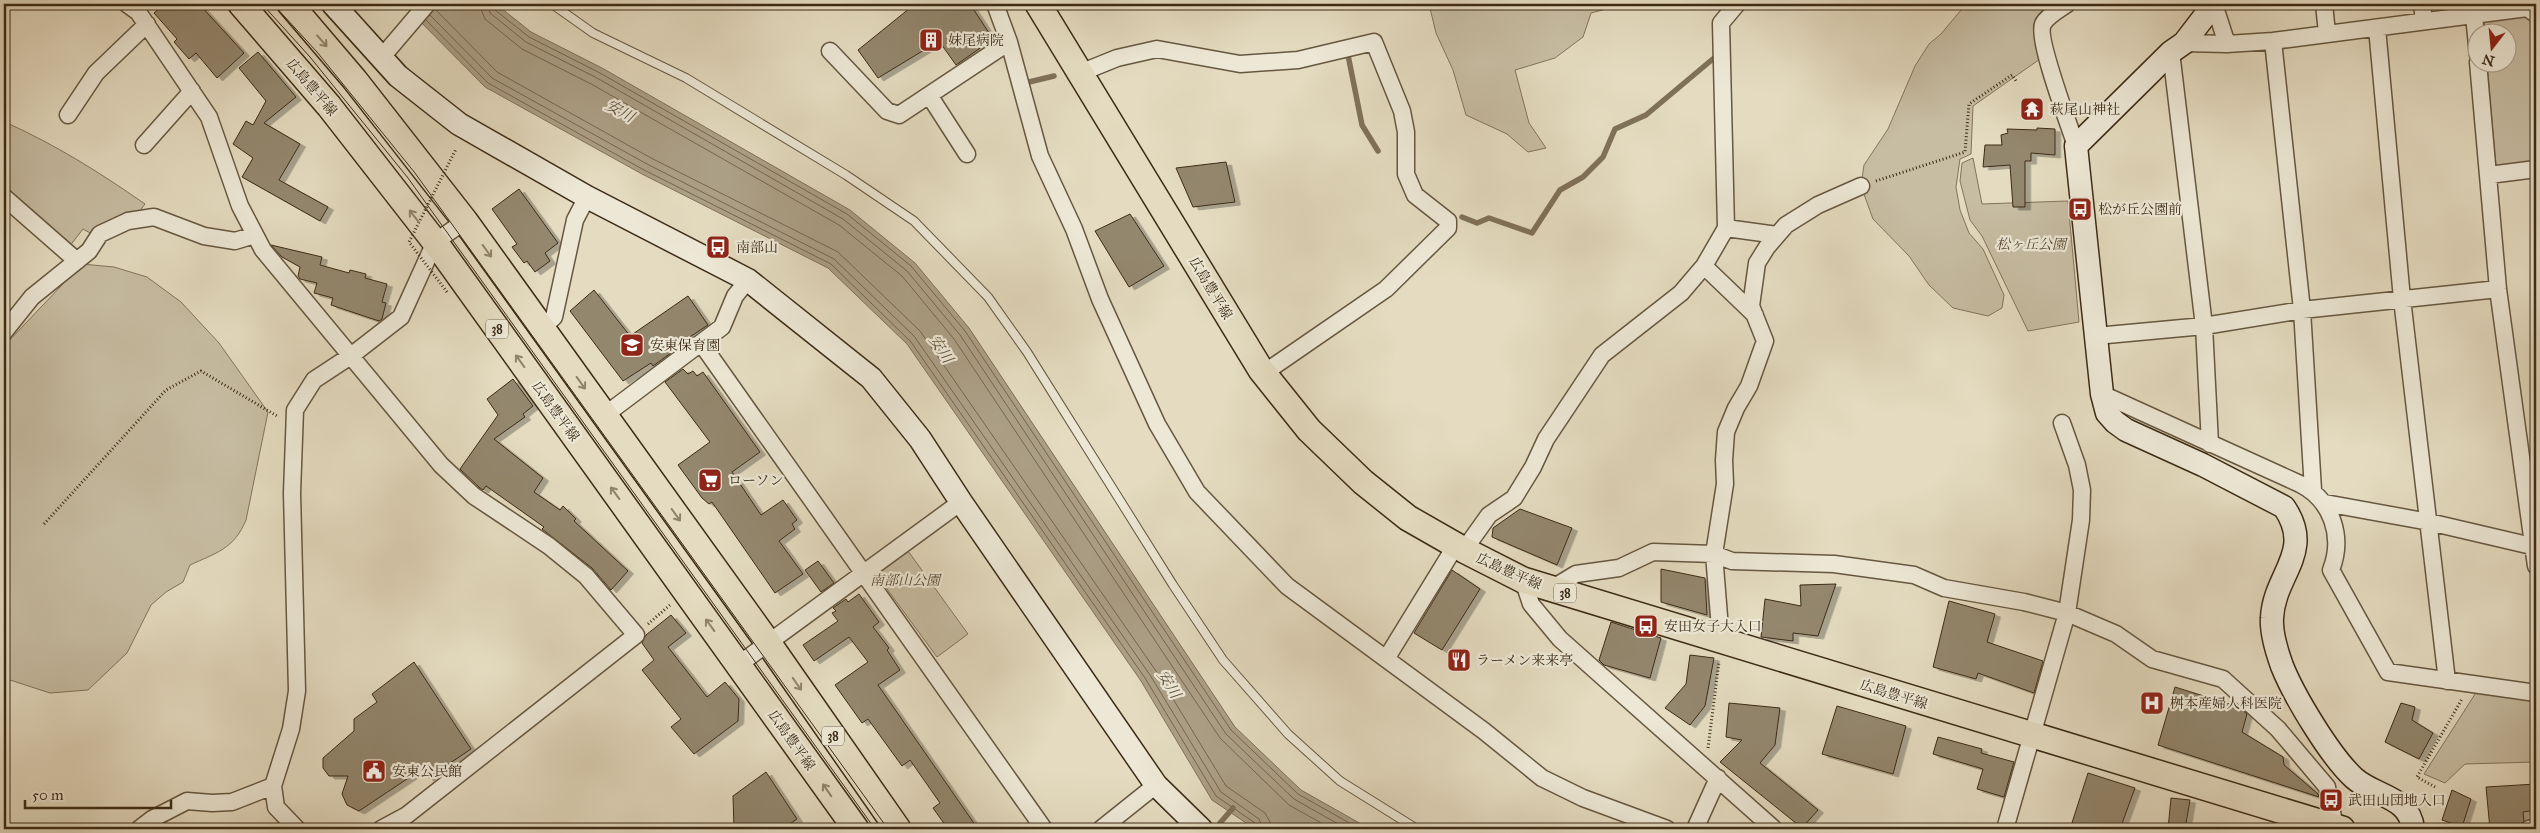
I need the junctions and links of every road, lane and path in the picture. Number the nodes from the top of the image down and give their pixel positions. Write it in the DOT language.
graph roads {
  1 [pos="127,4"];
  2 [pos="241,4"];
  3 [pos="290,4"];
  4 [pos="333,4"];
  5 [pos="426,4"];
  6 [pos="552,4"];
  7 [pos="995,4"];
  8 [pos="1038,4"];
  9 [pos="1736,4"];
  10 [pos="2067,4"];
  11 [pos="2214,4"];
  12 [pos="2324,4"];
  13 [pos="2422,4"];
  14 [pos="2530,9"];
  15 [pos="2474,16"];
  16 [pos="2424,21"];
  17 [pos="2475,22"];
  18 [pos="147,24"];
  19 [pos="2377,28"];
  20 [pos="2327,33"];
  21 [pos="2273,41"];
  22 [pos="1009,42"];
  23 [pos="2227,44"];
  24 [pos="2178,48"];
  25 [pos="387,51"];
  26 [pos="830,51"];
  27 [pos="2479,72"];
  28 [pos="1080,73"];
  29 [pos="2016,81"];
  30 [pos="192,91"];
  31 [pos="929,96"];
  32 [pos="68,115"];
  33 [pos="144,145"];
  34 [pos="2076,146"];
  35 [pos="456,149"];
  36 [pos="967,154"];
  37 [pos="2536,169"];
  38 [pos="2489,174"];
  39 [pos="1861,186"];
  40 [pos="4,197"];
  41 [pos="587,197"];
  42 [pos="465,221"];
  43 [pos="1726,228"];
  44 [pos="255,235"];
  45 [pos="1777,235"];
  46 [pos="435,242"];
  47 [pos="76,261"];
  48 [pos="1704,266"];
  49 [pos="748,280"];
  50 [pos="2498,289"];
  51 [pos="447,292"];
  52 [pos="2402,299"];
  53 [pos="2302,310"];
  54 [pos="1755,315"];
  55 [pos="2204,326"];
  56 [pos="542,328"];
  57 [pos="4,332"];
  58 [pos="2096,336"];
  59 [pos="701,343"];
  60 [pos="352,355"];
  61 [pos="1264,373"];
  62 [pos="2102,394"];
  63 [pos="605,415"];
  64 [pos="2062,423"];
  65 [pos="293,426"];
  66 [pos="2210,444"];
  67 [pos="2313,490"];
  68 [pos="961,502"];
  69 [pos="2325,503"];
  70 [pos="2429,522"];
  71 [pos="44,524"];
  72 [pos="2535,547"];
  73 [pos="1460,548"];
  74 [pos="1714,554"];
  75 [pos="2536,566"];
  76 [pos="864,573"];
  77 [pos="1522,580"];
  78 [pos="1551,588"];
  79 [pos="686,592"];
  80 [pos="2067,613"];
  81 [pos="636,635"];
  82 [pos="1721,641"];
  83 [pos="769,644"];
  84 [pos="1386,659"];
  85 [pos="738,665"];
  86 [pos="2447,680"];
  87 [pos="2472,684"];
  88 [pos="2536,693"];
  89 [pos="2033,735"];
  90 [pos="1712,773"];
  91 [pos="1156,785"];
  92 [pos="273,786"];
  93 [pos="2435,787"];
  94 [pos="2338,828"];
  95 [pos="2536,828"];
  96 [pos="139,829"];
  97 [pos="297,829"];
  98 [pos="381,829"];
  99 [pos="856,829"];
  100 [pos="898,829"];
  101 [pos="1044,829"];
  102 [pos="1101,829"];
  103 [pos="1201,829"];
  104 [pos="1416,829"];
  105 [pos="1667,829"];
  106 [pos="1695,829"];
  107 [pos="1774,829"];
  108 [pos="2005,829"];
  109 [pos="2413,829"];
  110 [pos="2529,829"];
  1 -- 18 [label="street"];
  46 -- 2 [label="main road, 広島豊平線 / 38, one-way"];
  3 -- 42 [label="main road, 38, one-way"];
  4 -- 25 [label="street"];
  5 -- 25 [label="street"];
  6 -- 104 [label="lane"];
  7 -- 22 [label="street"];
  8 -- 28 [label="main road, 広島豊平線 / 38"];
  9 -- 43 [label="street"];
  10 -- 34 [label="street"];
  11 -- 23 [label="street"];
  11 -- 24 [label="street"];
  12 -- 20 [label="street"];
  13 -- 16 [label="street"];
  14 -- 15 [label="street"];
  15 -- 16 [label="street"];
  15 -- 17 [label="street"];
  16 -- 19 [label="street"];
  18 -- 30 [label="street"];
  18 -- 32 [label="street"];
  19 -- 20 [label="street"];
  19 -- 52 [label="street"];
  20 -- 21 [label="street"];
  21 -- 23 [label="street"];
  21 -- 53 [label="street"];
  22 -- 31 [label="street"];
  22 -- 84 [label="street"];
  23 -- 24 [label="street"];
  24 -- 34 [label="street"];
  24 -- 55 [label="street"];
  25 -- 41 [label="street"];
  26 -- 31 [label="street"];
  27 -- 38 [label="street"];
  28 -- 61 [label="main road, 広島豊平線 / 38"];
  28 -- 61 [label="street"];
  29 -- 39 [label="path"];
  30 -- 33 [label="street"];
  30 -- 44 [label="street"];
  31 -- 36 [label="street"];
  34 -- 58 [label="street"];
  35 -- 51 [label="path, bridge"];
  37 -- 38 [label="street"];
  38 -- 50 [label="street"];
  39 -- 45 [label="street"];
  40 -- 47 [label="street"];
  41 -- 49 [label="street"];
  41 -- 56 [label="street"];
  42 -- 46 [label="street"];
  42 -- 56 [label="main road, 38, one-way"];
  43 -- 45 [label="street"];
  43 -- 48 [label="street"];
  44 -- 47 [label="street"];
  44 -- 60 [label="street"];
  45 -- 54 [label="street"];
  46 -- 60 [label="street"];
  79 -- 46 [label="main road, 広島豊平線 / 38, one-way"];
  47 -- 57 [label="street"];
  48 -- 54 [label="street"];
  48 -- 73 [label="street"];
  49 -- 59 [label="street"];
  49 -- 68 [label="street"];
  50 -- 52 [label="street"];
  50 -- 72 [label="street"];
  52 -- 53 [label="street"];
  52 -- 70 [label="street"];
  53 -- 55 [label="street"];
  53 -- 67 [label="street"];
  54 -- 74 [label="street"];
  55 -- 58 [label="street"];
  55 -- 66 [label="street"];
  56 -- 63 [label="main road, 38, one-way"];
  58 -- 62 [label="street"];
  59 -- 63 [label="street"];
  59 -- 76 [label="street"];
  60 -- 65 [label="street"];
  60 -- 81 [label="street"];
  61 -- 73 [label="main road, 広島豊平線 / 38"];
  62 -- 66 [label="street"];
  62 -- 109 [label="street"];
  63 -- 83 [label="main road, 38, one-way"];
  64 -- 80 [label="street"];
  65 -- 71 [label="path"];
  65 -- 92 [label="street"];
  66 -- 67 [label="street"];
  67 -- 69 [label="street"];
  68 -- 76 [label="street"];
  68 -- 91 [label="street"];
  69 -- 70 [label="street"];
  69 -- 86 [label="street"];
  70 -- 72 [label="street"];
  70 -- 86 [label="street"];
  72 -- 75 [label="street"];
  73 -- 77 [label="main road, 広島豊平線 / 38"];
  73 -- 84 [label="street"];
  74 -- 78 [label="street"];
  74 -- 80 [label="street"];
  74 -- 82 [label="street"];
  76 -- 83 [label="street"];
  76 -- 101 [label="street"];
  77 -- 78 [label="main road, 広島豊平線 / 38"];
  77 -- 90 [label="street"];
  78 -- 82 [label="main road, 広島豊平線 / 38"];
  79 -- 81 [label="path"];
  85 -- 79 [label="main road, 広島豊平線 / 38, one-way"];
  80 -- 89 [label="street"];
  80 -- 94 [label="street"];
  81 -- 98 [label="street"];
  82 -- 89 [label="main road, 広島豊平線 / 38"];
  82 -- 90 [label="path"];
  83 -- 85 [label="street"];
  83 -- 100 [label="main road, 38, one-way"];
  84 -- 105 [label="street"];
  99 -- 85 [label="main road, 広島豊平線 / 38, one-way"];
  86 -- 87 [label="street"];
  87 -- 88 [label="street"];
  87 -- 93 [label="path"];
  89 -- 94 [label="main road, 広島豊平線 / 38"];
  89 -- 108 [label="street"];
  90 -- 106 [label="street"];
  90 -- 107 [label="street"];
  91 -- 102 [label="street"];
  91 -- 103 [label="street"];
  92 -- 96 [label="street"];
  92 -- 97 [label="street"];
  95 -- 110 [label="street"];
}
